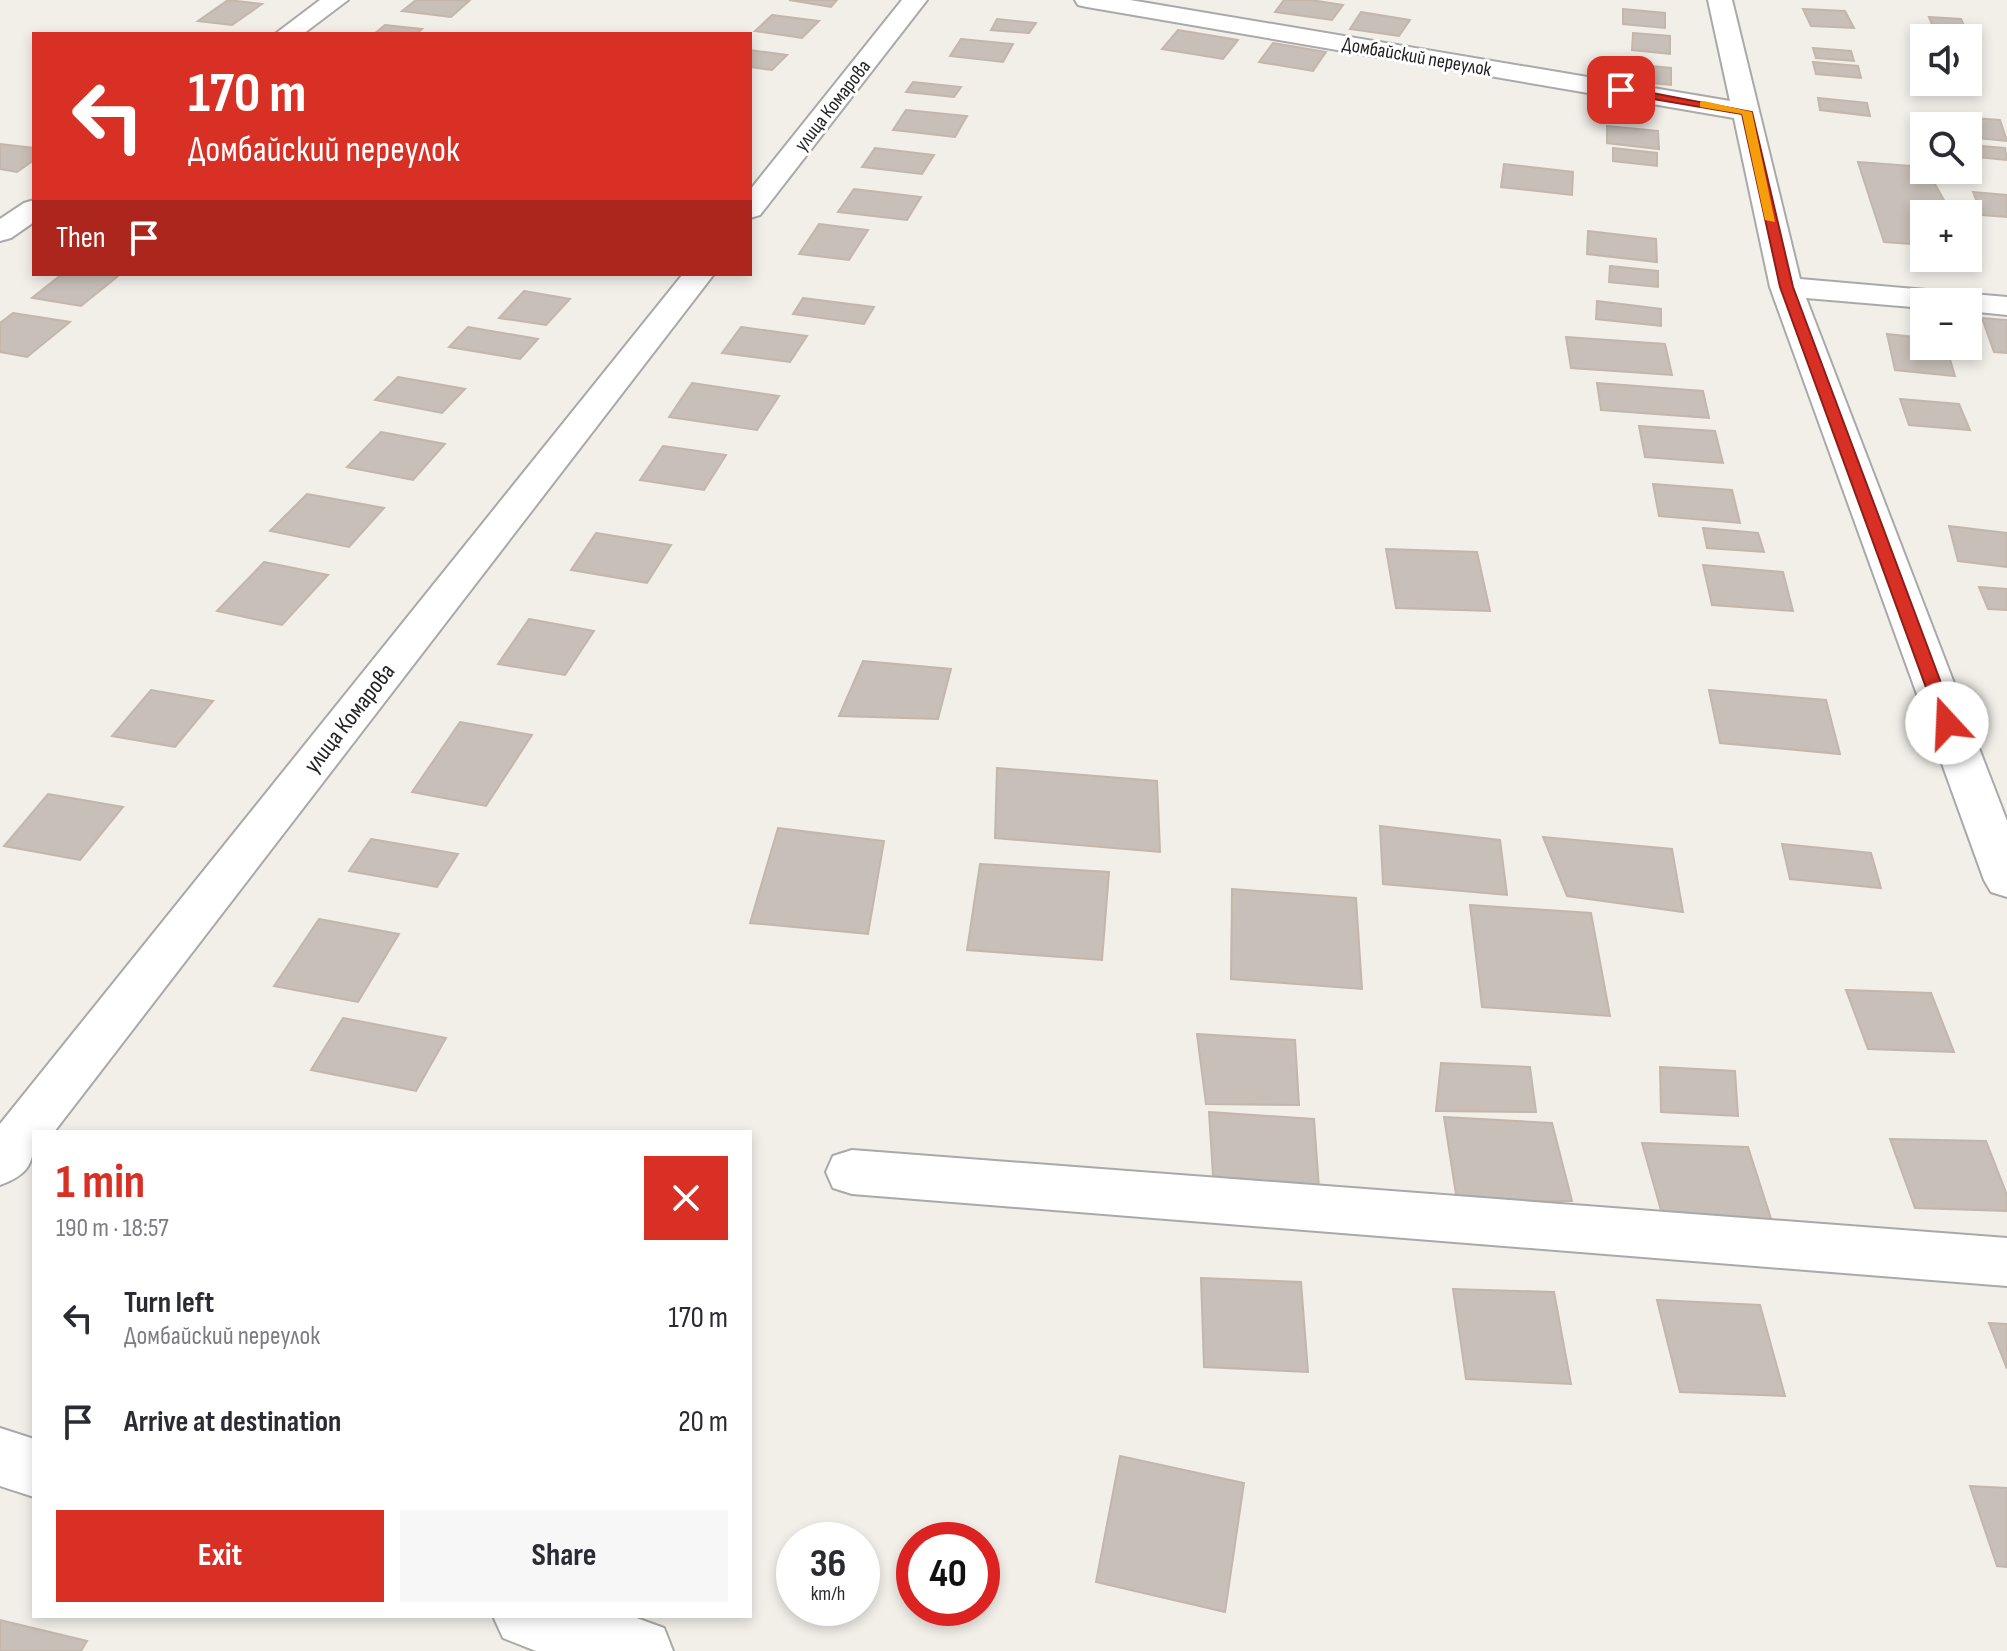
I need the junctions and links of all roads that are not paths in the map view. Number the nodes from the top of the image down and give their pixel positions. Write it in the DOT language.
graph roads {
  1 [pos="336,0"];
  2 [pos="915,0"];
  3 [pos="1087,0"];
  4 [pos="1720,0"];
  5 [pos="290,32"];
  6 [pos="1747,112"];
  7 [pos="752,206"];
  8 [pos="32,210"];
  9 [pos="0,232"];
  10 [pos="697,276"];
  11 [pos="1786,287"];
  12 [pos="1910,297"];
  13 [pos="1982,304"];
  14 [pos="2007,306"];
  15 [pos="2007,880"];
  16 [pos="0,1163"];
  17 [pos="852,1172"];
  18 [pos="2007,1262"];
  19 [pos="0,1457"];
  20 [pos="32,1467"];
  21 [pos="532,1618"];
  22 [pos="641,1651"];
  1 -- 5 [label="street"];
  2 -- 7 [label="street, улица Комарова"];
  3 -- 6 [label="street, Домбайский переулок"];
  4 -- 6 [label="street"];
  6 -- 11 [label="street"];
  8 -- 9 [label="street"];
  10 -- 16 [label="street, улица Комарова"];
  11 -- 12 [label="street"];
  11 -- 15 [label="street"];
  13 -- 14 [label="street"];
  17 -- 18 [label="street"];
  19 -- 20 [label="street"];
  21 -- 22 [label="street"];
}
